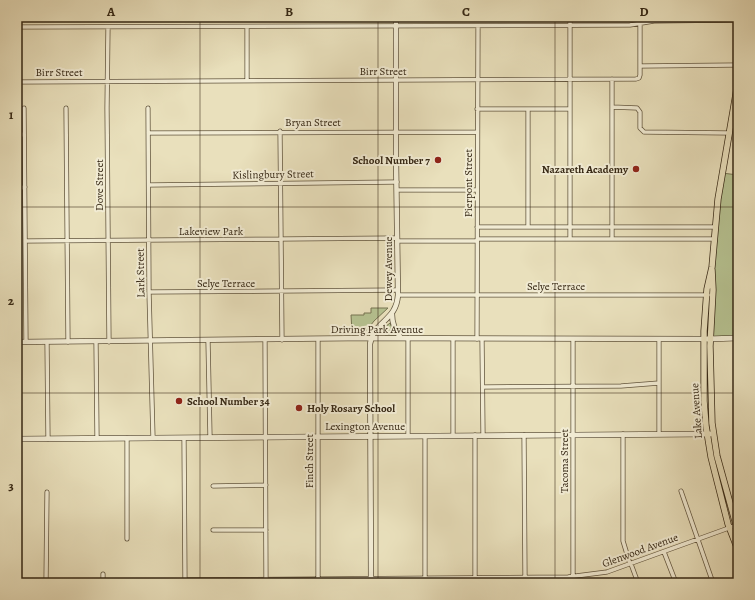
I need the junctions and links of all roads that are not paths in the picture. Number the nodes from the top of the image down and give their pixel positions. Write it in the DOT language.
graph roads {
  1 [pos="396,17"];
  2 [pos="570,17"];
  3 [pos="738,20"];
  4 [pos="640,24"];
  5 [pos="396,26"];
  6 [pos="478,26"];
  7 [pos="570,26"];
  8 [pos="108,27"];
  9 [pos="247,27"];
  10 [pos="17,28"];
  11 [pos="738,65"];
  12 [pos="641,66"];
  13 [pos="396,80"];
  14 [pos="478,80"];
  15 [pos="570,80"];
  16 [pos="612,80"];
  17 [pos="108,81"];
  18 [pos="247,81"];
  19 [pos="17,82"];
  20 [pos="738,82"];
  21 [pos="612,107"];
  22 [pos="24,108"];
  23 [pos="66,108"];
  24 [pos="148,108"];
  25 [pos="477,109"];
  26 [pos="528,109"];
  27 [pos="570,109"];
  28 [pos="280,131"];
  29 [pos="397,131"];
  30 [pos="477,132"];
  31 [pos="148,133"];
  32 [pos="729,133"];
  33 [pos="24,134"];
  34 [pos="17,135"];
  35 [pos="397,182"];
  36 [pos="281,183"];
  37 [pos="149,184"];
  38 [pos="25,187"];
  39 [pos="17,188"];
  40 [pos="397,190"];
  41 [pos="477,190"];
  42 [pos="570,226"];
  43 [pos="612,226"];
  44 [pos="477,227"];
  45 [pos="528,227"];
  46 [pos="715,227"];
  47 [pos="281,239"];
  48 [pos="570,239"];
  49 [pos="612,239"];
  50 [pos="714,239"];
  51 [pos="108,240"];
  52 [pos="149,240"];
  53 [pos="397,240"];
  54 [pos="477,240"];
  55 [pos="25,241"];
  56 [pos="67,241"];
  57 [pos="398,290"];
  58 [pos="282,291"];
  59 [pos="150,292"];
  60 [pos="398,295"];
  61 [pos="710,295"];
  62 [pos="477,296"];
  63 [pos="392,314"];
  64 [pos="371,338"];
  65 [pos="401,338"];
  66 [pos="408,338"];
  67 [pos="738,338"];
  68 [pos="453,339"];
  69 [pos="477,339"];
  70 [pos="482,339"];
  71 [pos="573,339"];
  72 [pos="659,339"];
  73 [pos="707,339"];
  74 [pos="265,340"];
  75 [pos="282,340"];
  76 [pos="318,340"];
  77 [pos="150,341"];
  78 [pos="208,341"];
  79 [pos="17,342"];
  80 [pos="26,342"];
  81 [pos="47,342"];
  82 [pos="68,342"];
  83 [pos="96,342"];
  84 [pos="109,342"];
  85 [pos="659,383"];
  86 [pos="483,387"];
  87 [pos="573,387"];
  88 [pos="623,434"];
  89 [pos="659,434"];
  90 [pos="707,434"];
  91 [pos="713,434"];
  92 [pos="453,435"];
  93 [pos="475,435"];
  94 [pos="483,435"];
  95 [pos="524,435"];
  96 [pos="573,435"];
  97 [pos="318,436"];
  98 [pos="370,436"];
  99 [pos="408,436"];
  100 [pos="425,436"];
  101 [pos="210,437"];
  102 [pos="266,437"];
  103 [pos="48,438"];
  104 [pos="97,438"];
  105 [pos="127,438"];
  106 [pos="153,438"];
  107 [pos="184,438"];
  108 [pos="17,439"];
  109 [pos="266,485"];
  110 [pos="213,486"];
  111 [pos="680,490"];
  112 [pos="47,492"];
  113 [pos="735,526"];
  114 [pos="213,530"];
  115 [pos="266,530"];
  116 [pos="738,532"];
  117 [pos="127,539"];
  118 [pos="697,539"];
  119 [pos="738,550"];
  120 [pos="664,552"];
  121 [pos="631,564"];
  122 [pos="103,574"];
  123 [pos="525,577"];
  124 [pos="573,577"];
  125 [pos="425,578"];
  126 [pos="475,578"];
  127 [pos="185,581"];
  128 [pos="266,581"];
  129 [pos="318,581"];
  130 [pos="371,581"];
  131 [pos="17,582"];
  132 [pos="103,582"];
  133 [pos="46,583"];
  134 [pos="425,583"];
  135 [pos="573,583"];
  136 [pos="638,583"];
  137 [pos="676,583"];
  138 [pos="713,583"];
  1 -- 5 [label="street, Dewey Avenue"];
  2 -- 7 [label="street"];
  3 -- 4 [label="street"];
  4 -- 7 [label="street"];
  4 -- 12 [label="street"];
  5 -- 6 [label="street"];
  5 -- 9 [label="street"];
  5 -- 13 [label="street, Dewey Avenue"];
  6 -- 7 [label="street"];
  6 -- 14 [label="street, Pierpont Street"];
  7 -- 15 [label="street"];
  8 -- 9 [label="street"];
  8 -- 10 [label="street"];
  8 -- 17 [label="street, Dove Street"];
  9 -- 18 [label="street"];
  11 -- 12 [label="street"];
  12 -- 16 [label="street, Birr Street"];
  13 -- 14 [label="street, Birr Street"];
  13 -- 18 [label="street, Birr Street"];
  13 -- 29 [label="street, Dewey Avenue"];
  14 -- 15 [label="street, Birr Street"];
  14 -- 25 [label="street, Pierpont Street"];
  15 -- 16 [label="street, Birr Street"];
  15 -- 27 [label="street"];
  16 -- 21 [label="street"];
  17 -- 18 [label="street, Birr Street"];
  17 -- 19 [label="street, Birr Street"];
  17 -- 51 [label="street, Dove Street"];
  20 -- 32 [label="main road, Lake Avenue"];
  21 -- 32 [label="street"];
  21 -- 43 [label="street"];
  22 -- 33 [label="street"];
  23 -- 56 [label="street"];
  24 -- 31 [label="street, Lark Street"];
  25 -- 26 [label="street"];
  25 -- 30 [label="street, Pierpont Street"];
  26 -- 27 [label="street"];
  26 -- 45 [label="street"];
  27 -- 42 [label="street"];
  28 -- 29 [label="street, Bryan Street"];
  28 -- 31 [label="street, Bryan Street"];
  28 -- 36 [label="street"];
  29 -- 30 [label="street, Bryan Street"];
  29 -- 35 [label="street, Dewey Avenue"];
  30 -- 41 [label="street, Pierpont Street"];
  31 -- 37 [label="street, Lark Street"];
  32 -- 46 [label="main road, Lake Avenue"];
  33 -- 34 [label="street"];
  33 -- 38 [label="street"];
  35 -- 36 [label="street, Kislingbury Street"];
  35 -- 40 [label="street, Dewey Avenue"];
  36 -- 37 [label="street, Kislingbury Street"];
  36 -- 47 [label="street"];
  37 -- 52 [label="street, Lark Street"];
  38 -- 39 [label="street"];
  38 -- 55 [label="street"];
  40 -- 41 [label="street"];
  40 -- 53 [label="street, Dewey Avenue"];
  41 -- 44 [label="street, Pierpont Street"];
  42 -- 43 [label="street"];
  42 -- 45 [label="street"];
  42 -- 48 [label="street"];
  43 -- 46 [label="street"];
  43 -- 49 [label="street"];
  44 -- 45 [label="street"];
  44 -- 54 [label="street, Pierpont Street"];
  46 -- 50 [label="main road, Lake Avenue"];
  47 -- 52 [label="street, Lakeview Park"];
  47 -- 53 [label="street, Lakeview Park"];
  47 -- 58 [label="street"];
  48 -- 49 [label="street, Lakeview Park"];
  48 -- 54 [label="street, Lakeview Park"];
  49 -- 50 [label="street, Lakeview Park"];
  50 -- 61 [label="main road, Lake Avenue"];
  51 -- 52 [label="street, Lakeview Park"];
  51 -- 56 [label="street, Lakeview Park"];
  51 -- 84 [label="street, Dove Street"];
  52 -- 59 [label="street, Lark Street"];
  53 -- 54 [label="street, Lakeview Park"];
  53 -- 57 [label="street, Dewey Avenue"];
  54 -- 62 [label="street, Pierpont Street"];
  55 -- 56 [label="street, Lakeview Park"];
  55 -- 80 [label="street"];
  56 -- 82 [label="street"];
  57 -- 58 [label="street, Selye Terrace"];
  57 -- 60 [label="street, Dewey Avenue"];
  58 -- 59 [label="street, Selye Terrace"];
  58 -- 75 [label="street"];
  59 -- 77 [label="street, Lark Street"];
  60 -- 62 [label="street, Selye Terrace"];
  60 -- 63 [label="street, Dewey Avenue"];
  61 -- 62 [label="street, Selye Terrace"];
  61 -- 73 [label="main road, Lake Avenue"];
  62 -- 69 [label="street, Pierpont Street"];
  63 -- 64 [label="street, Dewey Avenue"];
  63 -- 65 [label="street"];
  64 -- 65 [label="street, Driving Park Avenue"];
  64 -- 76 [label="street, Driving Park Avenue"];
  64 -- 98 [label="street"];
  65 -- 66 [label="street, Driving Park Avenue"];
  66 -- 68 [label="street, Driving Park Avenue"];
  66 -- 99 [label="street"];
  67 -- 73 [label="main road, Driving Park Avenue"];
  68 -- 69 [label="street, Driving Park Avenue"];
  68 -- 92 [label="street"];
  69 -- 70 [label="street, Driving Park Avenue"];
  70 -- 71 [label="street, Driving Park Avenue"];
  70 -- 86 [label="street"];
  71 -- 72 [label="street, Driving Park Avenue"];
  71 -- 87 [label="street, Tacoma Street"];
  72 -- 73 [label="street, Driving Park Avenue"];
  72 -- 85 [label="street"];
  73 -- 90 [label="main road, Lake Avenue"];
  73 -- 91 [label="main road, Lake Avenue"];
  74 -- 75 [label="street, Driving Park Avenue"];
  74 -- 78 [label="street, Driving Park Avenue"];
  74 -- 102 [label="street"];
  75 -- 76 [label="street, Driving Park Avenue"];
  76 -- 97 [label="street, Finch Street"];
  77 -- 78 [label="street, Driving Park Avenue"];
  77 -- 84 [label="street, Driving Park Avenue"];
  77 -- 106 [label="street, Lark Street"];
  78 -- 101 [label="street"];
  79 -- 80 [label="street, Driving Park Avenue"];
  80 -- 81 [label="street, Driving Park Avenue"];
  81 -- 82 [label="street, Driving Park Avenue"];
  81 -- 103 [label="street"];
  82 -- 83 [label="street, Driving Park Avenue"];
  83 -- 84 [label="street, Driving Park Avenue"];
  83 -- 104 [label="street"];
  85 -- 87 [label="street"];
  85 -- 89 [label="street"];
  86 -- 87 [label="street"];
  86 -- 94 [label="street"];
  87 -- 96 [label="street, Tacoma Street"];
  88 -- 89 [label="main road, Lexington Avenue"];
  88 -- 96 [label="main road, Lexington Avenue"];
  88 -- 121 [label="street"];
  89 -- 90 [label="main road, Lexington Avenue"];
  90 -- 91 [label="main road, Lexington Avenue"];
  90 -- 113 [label="main road, Lake Avenue"];
  91 -- 113 [label="main road, Lake Avenue"];
  92 -- 93 [label="main road, Lexington Avenue"];
  92 -- 100 [label="main road, Lexington Avenue"];
  93 -- 94 [label="main road, Lexington Avenue"];
  93 -- 126 [label="street"];
  94 -- 95 [label="main road, Lexington Avenue"];
  95 -- 96 [label="main road, Lexington Avenue"];
  95 -- 123 [label="street"];
  96 -- 124 [label="street, Tacoma Street"];
  97 -- 98 [label="main road, Lexington Avenue"];
  97 -- 102 [label="main road, Lexington Avenue"];
  97 -- 129 [label="street, Finch Street"];
  98 -- 99 [label="main road, Lexington Avenue"];
  98 -- 130 [label="street"];
  99 -- 100 [label="main road, Lexington Avenue"];
  100 -- 125 [label="street"];
  101 -- 102 [label="main road, Lexington Avenue"];
  101 -- 107 [label="main road, Lexington Avenue"];
  102 -- 109 [label="street"];
  103 -- 104 [label="main road, Lexington Avenue"];
  103 -- 108 [label="main road, Lexington Avenue"];
  104 -- 105 [label="main road, Lexington Avenue"];
  105 -- 106 [label="main road, Lexington Avenue"];
  105 -- 117 [label="street"];
  106 -- 107 [label="main road, Lexington Avenue"];
  107 -- 127 [label="street"];
  109 -- 110 [label="street"];
  109 -- 115 [label="street"];
  111 -- 118 [label="street"];
  112 -- 133 [label="street"];
  113 -- 116 [label="main road, Lake Avenue"];
  113 -- 118 [label="street, Glenwood Avenue"];
  113 -- 119 [label="main road, Lake Avenue"];
  114 -- 115 [label="street"];
  115 -- 128 [label="street"];
  118 -- 120 [label="street, Glenwood Avenue"];
  118 -- 138 [label="street"];
  120 -- 121 [label="street, Glenwood Avenue"];
  120 -- 137 [label="street"];
  121 -- 124 [label="street, Glenwood Avenue"];
  121 -- 136 [label="street"];
  122 -- 132 [label="street"];
  123 -- 124 [label="street, Glenwood Avenue"];
  123 -- 126 [label="street, Glenwood Avenue"];
  124 -- 135 [label="street, Tacoma Street"];
  125 -- 126 [label="street, Glenwood Avenue"];
  125 -- 130 [label="street, Glenwood Avenue"];
  125 -- 134 [label="street"];
  127 -- 128 [label="street, Glenwood Avenue"];
  128 -- 129 [label="street, Glenwood Avenue"];
  129 -- 130 [label="street, Glenwood Avenue"];
  131 -- 133 [label="street"];
  132 -- 133 [label="street"];
}
